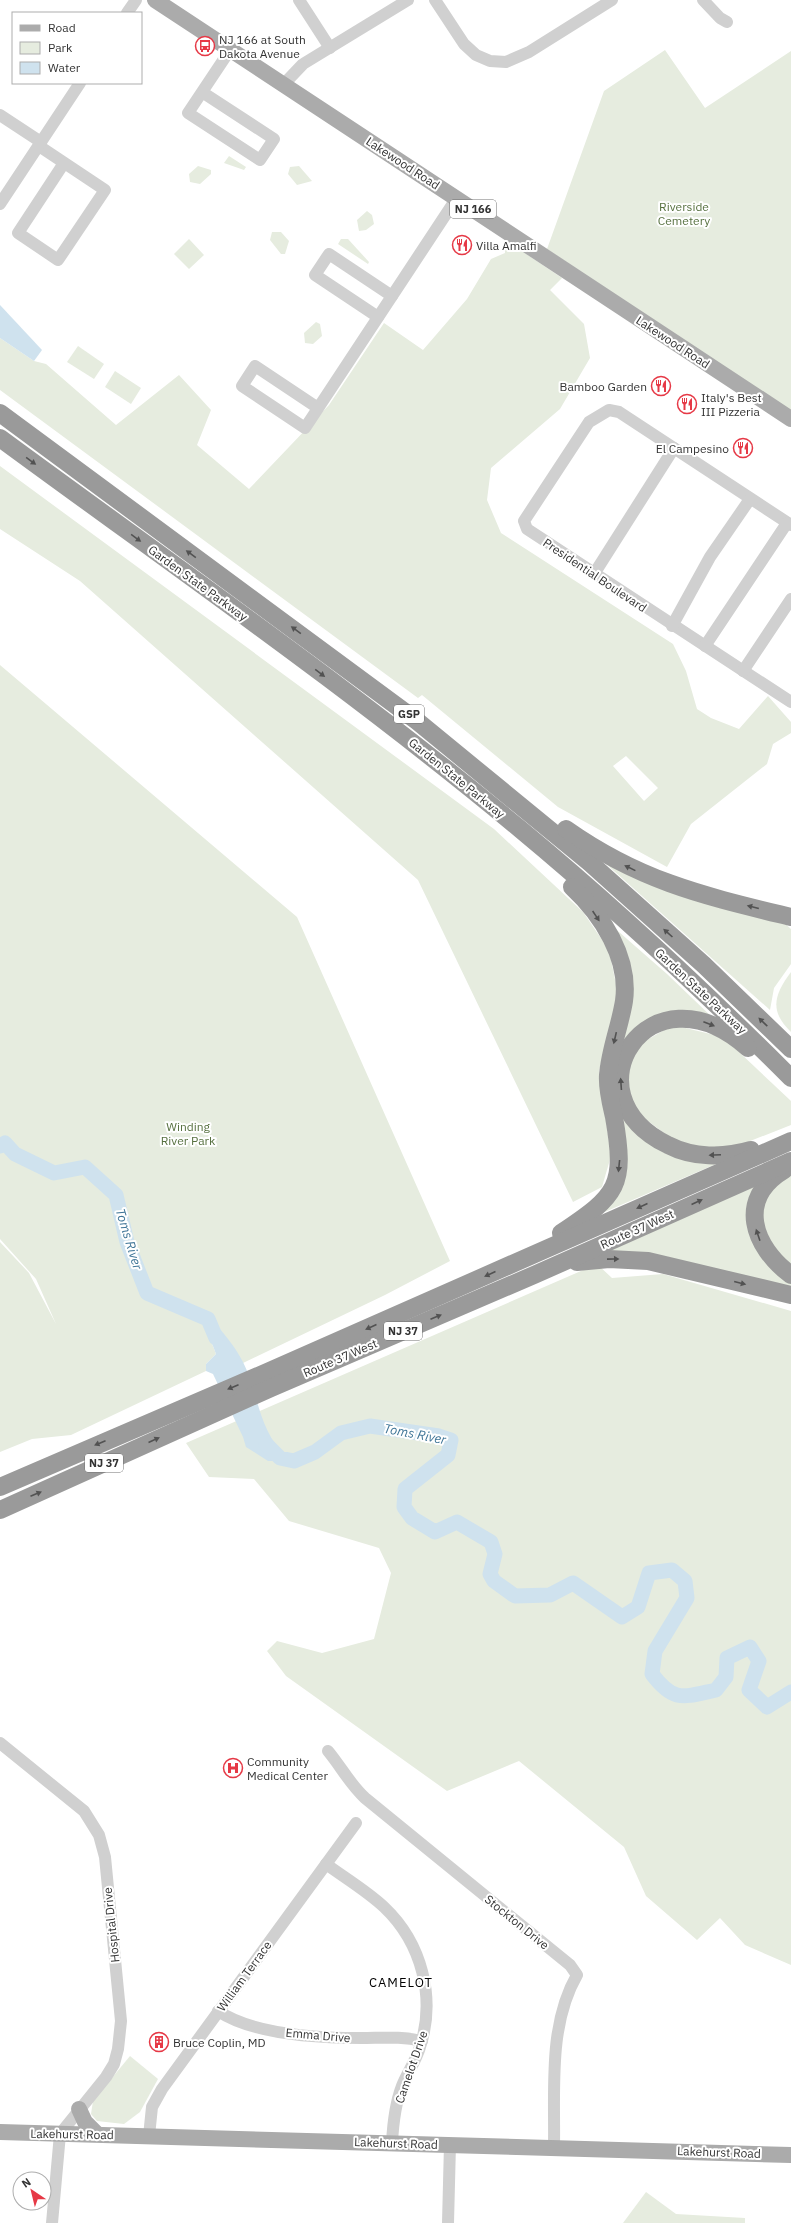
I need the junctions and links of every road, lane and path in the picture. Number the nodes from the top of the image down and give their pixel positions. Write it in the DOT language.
graph roads {
  1 [pos="136,0"];
  2 [pos="155,0"];
  3 [pos="299,0"];
  4 [pos="408,0"];
  5 [pos="435,0"];
  6 [pos="612,0"];
  7 [pos="703,0"];
  8 [pos="128,12"];
  9 [pos="727,22"];
  10 [pos="330,48"];
  11 [pos="230,50"];
  12 [pos="79,84"];
  13 [pos="283,85"];
  14 [pos="202,92"];
  15 [pos="0,115"];
  16 [pos="40,144"];
  17 [pos="64,163"];
  18 [pos="456,198"];
  19 [pos="0,204"];
  20 [pos="392,296"];
  21 [pos="378,317"];
  22 [pos="318,408"];
  23 [pos="0,413"];
  24 [pos="791,419"];
  25 [pos="0,438"];
  26 [pos="674,448"];
  27 [pos="750,498"];
  28 [pos="789,524"];
  29 [pos="594,574"];
  30 [pos="791,599"];
  31 [pos="672,626"];
  32 [pos="705,646"];
  33 [pos="321,648"];
  34 [pos="743,671"];
  35 [pos="791,702"];
  36 [pos="416,746"];
  37 [pos="791,916"];
  38 [pos="791,1049"];
  39 [pos="791,1078"];
  40 [pos="791,1086"];
  41 [pos="786,1143"];
  42 [pos="791,1161"];
  43 [pos="791,1166"];
  44 [pos="526,1258"];
  45 [pos="534,1275"];
  46 [pos="791,1275"];
  47 [pos="791,1295"];
  48 [pos="268,1380"];
  49 [pos="204,1408"];
  50 [pos="0,1487"];
  51 [pos="0,1510"];
  52 [pos="0,1743"];
  53 [pos="328,1751"];
  54 [pos="356,1823"];
  55 [pos="326,1864"];
  56 [pos="218,2011"];
  57 [pos="422,2041"];
  58 [pos="80,2109"];
  59 [pos="0,2132"];
  60 [pos="60,2134"];
  61 [pos="97,2134"];
  62 [pos="149,2136"];
  63 [pos="392,2143"];
  64 [pos="450,2144"];
  65 [pos="554,2147"];
  66 [pos="791,2155"];
  67 [pos="52,2223"];
  68 [pos="448,2223"];
  1 -- 8 [label="street"];
  2 -- 11 [label="main road, Lakewood Road / NJ 166"];
  3 -- 10 [label="street"];
  4 -- 10 [label="street"];
  5 -- 6 [label="street"];
  7 -- 9 [label="street"];
  10 -- 13 [label="street"];
  11 -- 13 [label="main road, Lakewood Road / NJ 166"];
  11 -- 14 [label="street"];
  12 -- 16 [label="street"];
  13 -- 18 [label="main road, Lakewood Road / NJ 166"];
  14 -- 14 [label="street"];
  15 -- 16 [label="street"];
  16 -- 17 [label="street"];
  16 -- 19 [label="street"];
  17 -- 17 [label="street"];
  18 -- 20 [label="street"];
  18 -- 24 [label="main road, Lakewood Road / NJ 166"];
  20 -- 21 [label="street"];
  20 -- 21 [label="street"];
  21 -- 22 [label="street"];
  22 -- 22 [label="street"];
  33 -- 23 [label="highway, Garden State Parkway / GSP, one-way"];
  25 -- 36 [label="highway, Garden State Parkway / GSP, one-way"];
  26 -- 27 [label="street"];
  26 -- 29 [label="street"];
  26 -- 29 [label="street, Presidential Boulevard"];
  27 -- 28 [label="street"];
  27 -- 31 [label="street"];
  28 -- 32 [label="street"];
  29 -- 31 [label="street, Presidential Boulevard"];
  30 -- 34 [label="street"];
  31 -- 32 [label="street, Presidential Boulevard"];
  32 -- 34 [label="street, Presidential Boulevard"];
  37 -- 33 [label="highway, one-way"];
  38 -- 33 [label="highway, Garden State Parkway / GSP, one-way"];
  34 -- 35 [label="street, Presidential Boulevard"];
  36 -- 39 [label="highway, Garden State Parkway / GSP"];
  36 -- 44 [label="highway, one-way"];
  41 -- 40 [label="highway, one-way"];
  41 -- 44 [label="highway, Route 37 West / NJ 37, one-way"];
  45 -- 42 [label="highway, Route 37 West / NJ 37, one-way"];
  46 -- 43 [label="highway, one-way"];
  44 -- 48 [label="highway, Route 37 West / NJ 37, one-way"];
  45 -- 47 [label="highway, one-way"];
  48 -- 45 [label="highway, Route 37 West / NJ 37, one-way"];
  48 -- 49 [label="highway, Route 37 West / NJ 37"];
  49 -- 50 [label="highway, Route 37 West / NJ 37, one-way"];
  51 -- 49 [label="highway, Route 37 West / NJ 37, one-way"];
  52 -- 58 [label="street, Hospital Drive"];
  53 -- 65 [label="street, Stockton Drive"];
  54 -- 55 [label="street, William Terrace"];
  55 -- 56 [label="street, William Terrace"];
  55 -- 57 [label="street, Camelot Drive"];
  56 -- 57 [label="street, Emma Drive"];
  56 -- 62 [label="street, William Terrace"];
  57 -- 63 [label="street, Camelot Drive"];
  58 -- 60 [label="street, Hospital Drive"];
  58 -- 61 [label="main road"];
  59 -- 60 [label="main road, Lakehurst Road"];
  60 -- 61 [label="main road, Lakehurst Road"];
  60 -- 67 [label="street"];
  61 -- 62 [label="main road, Lakehurst Road"];
  62 -- 63 [label="main road, Lakehurst Road"];
  63 -- 64 [label="main road, Lakehurst Road"];
  64 -- 65 [label="main road, Lakehurst Road"];
  64 -- 68 [label="street"];
  65 -- 66 [label="main road, Lakehurst Road"];
}
